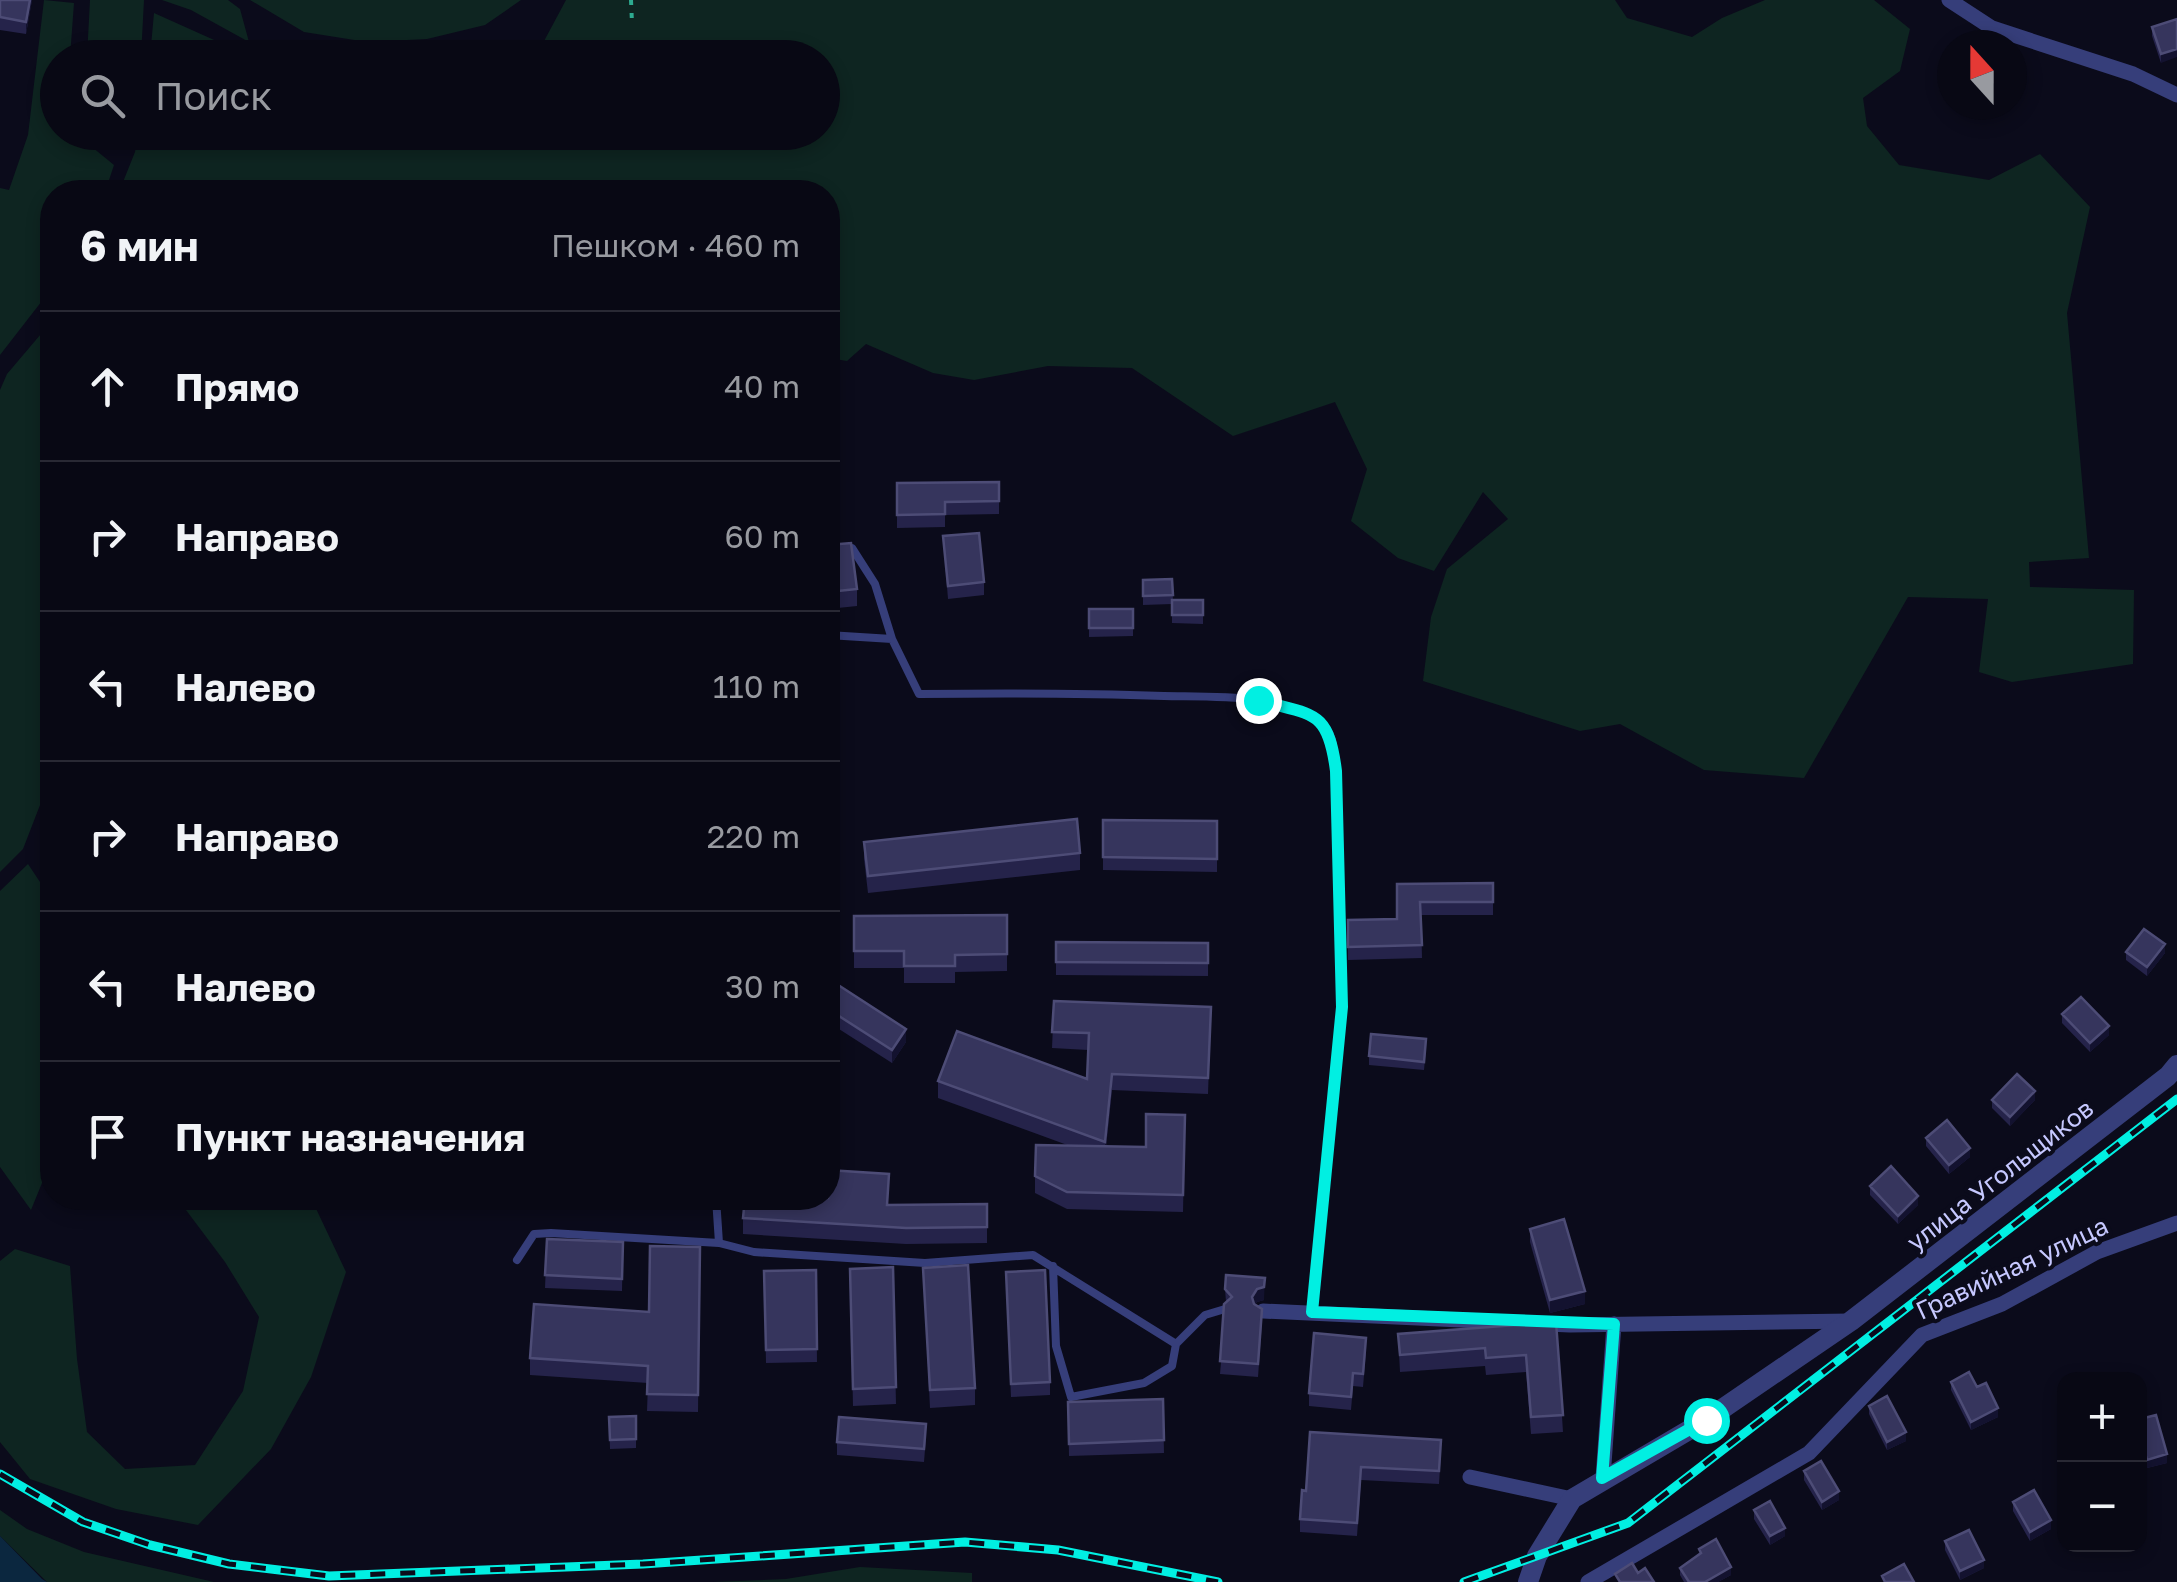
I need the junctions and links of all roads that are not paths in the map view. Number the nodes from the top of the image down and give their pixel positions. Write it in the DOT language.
graph roads {
  1 [pos="1950,0"];
  2 [pos="2177,94"];
  3 [pos="840,549"];
  4 [pos="840,636"];
  5 [pos="892,639"];
  6 [pos="2177,1065"];
  7 [pos="717,1210"];
  8 [pos="2177,1223"];
  9 [pos="719,1243"];
  10 [pos="517,1260"];
  11 [pos="1053,1266"];
  12 [pos="1225,1309"];
  13 [pos="1263,1311"];
  14 [pos="1312,1312"];
  15 [pos="1852,1321"];
  16 [pos="1614,1324"];
  17 [pos="1176,1344"];
  18 [pos="1470,1478"];
  19 [pos="1602,1478"];
  20 [pos="1572,1499"];
  21 [pos="1528,1582"];
  22 [pos="1588,1582"];
  1 -- 2 [label="street"];
  3 -- 5 [label="lane"];
  4 -- 5 [label="lane"];
  5 -- 14 [label="lane"];
  6 -- 15 [label="street, улица Угольщиков"];
  7 -- 9 [label="lane"];
  8 -- 22 [label="street, Гравийная улица"];
  9 -- 10 [label="lane"];
  9 -- 11 [label="lane"];
  11 -- 17 [label="lane"];
  11 -- 17 [label="lane"];
  12 -- 17 [label="lane"];
  13 -- 14 [label="street"];
  14 -- 16 [label="street"];
  15 -- 16 [label="street"];
  15 -- 19 [label="street, улица Угольщиков"];
  16 -- 19 [label="street"];
  18 -- 20 [label="street"];
  19 -- 20 [label="street, улица Угольщиков"];
  20 -- 21 [label="street"];
}
